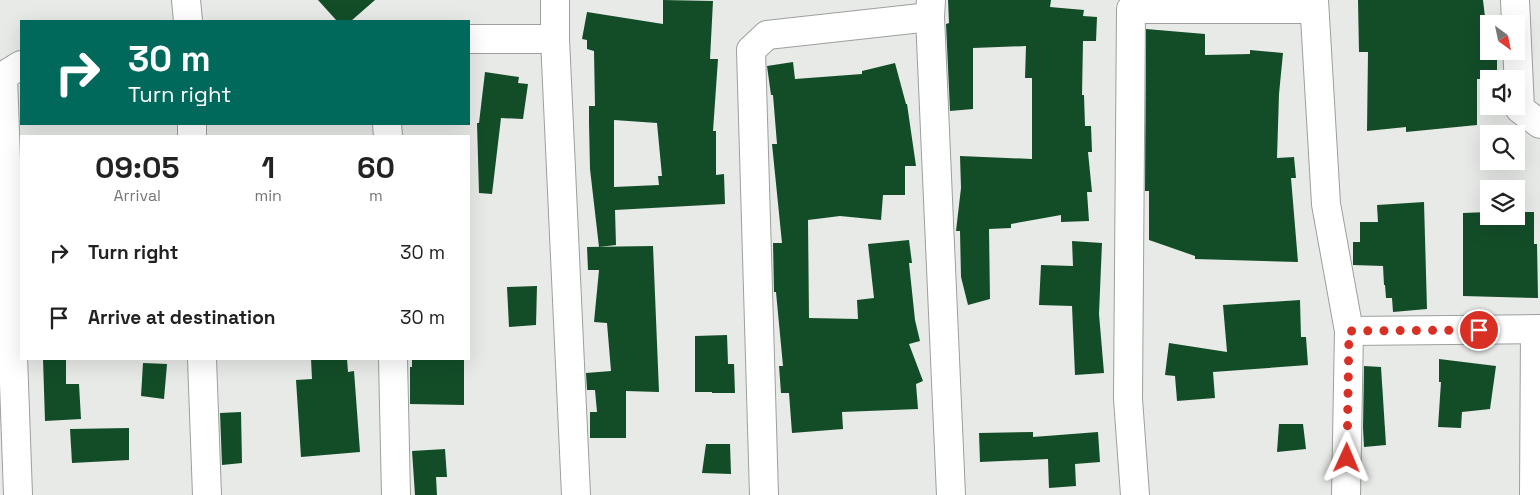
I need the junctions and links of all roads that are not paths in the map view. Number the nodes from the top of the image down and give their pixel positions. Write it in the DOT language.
graph roads {
  1 [pos="186,0"];
  2 [pos="555,0"];
  3 [pos="1515,0"];
  4 [pos="1314,4"];
  5 [pos="930,8"];
  6 [pos="188,20"];
  7 [pos="470,38"];
  8 [pos="555,39"];
  9 [pos="20,66"];
  10 [pos="1540,124"];
  11 [pos="1537,330"];
  12 [pos="1349,331"];
  13 [pos="202,360"];
  14 [pos="393,360"];
  15 [pos="18,495"];
  16 [pos="207,495"];
  17 [pos="396,495"];
  18 [pos="576,495"];
  19 [pos="764,495"];
  20 [pos="951,495"];
  21 [pos="1134,495"];
  22 [pos="1346,495"];
  23 [pos="1534,495"];
  1 -- 6 [label="street"];
  2 -- 8 [label="street"];
  3 -- 10 [label="street"];
  4 -- 12 [label="street"];
  4 -- 21 [label="street"];
  5 -- 19 [label="street"];
  5 -- 20 [label="street"];
  7 -- 8 [label="street"];
  8 -- 18 [label="street"];
  9 -- 15 [label="street"];
  11 -- 12 [label="street"];
  11 -- 23 [label="street"];
  12 -- 22 [label="street"];
  13 -- 16 [label="street"];
  14 -- 17 [label="street"];
}
